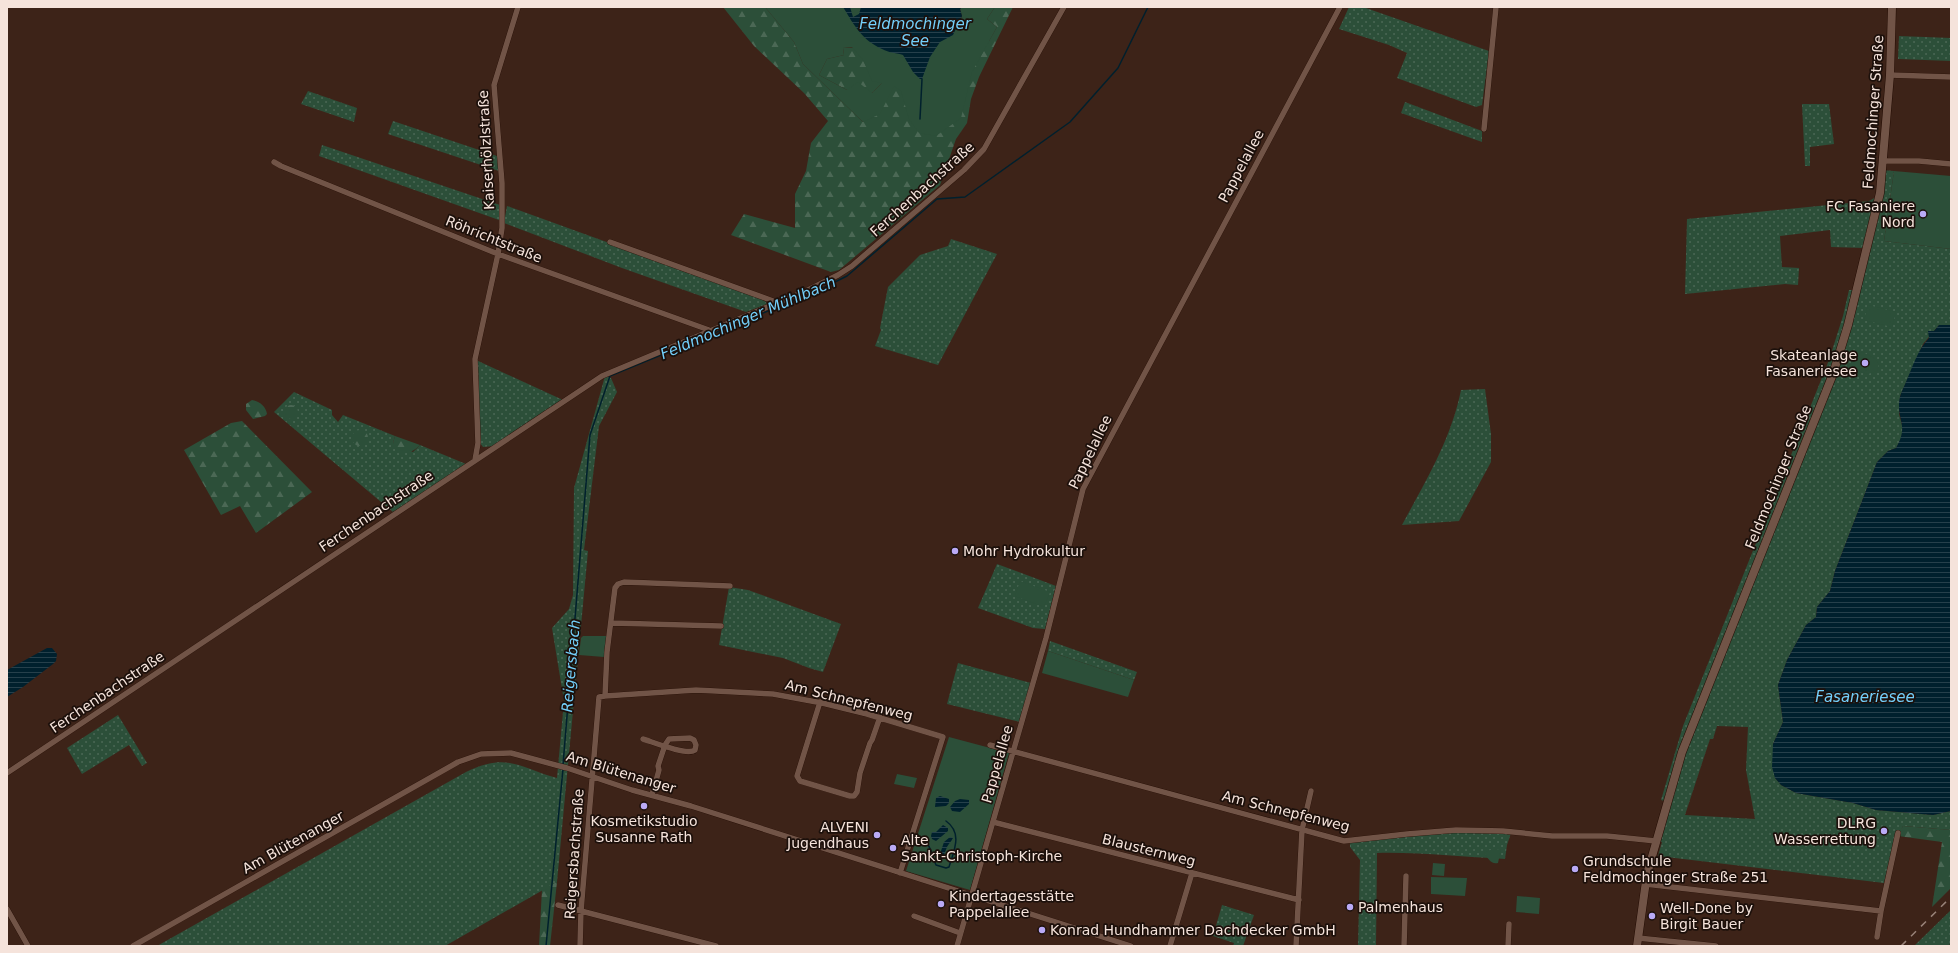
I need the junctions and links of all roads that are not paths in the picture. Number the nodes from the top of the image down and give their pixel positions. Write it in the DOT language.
graph roads {
  1 [pos="518,7"];
  2 [pos="1064,7"];
  3 [pos="1340,7"];
  4 [pos="1496,7"];
  5 [pos="1892,7"];
  6 [pos="1890,75"];
  7 [pos="1951,77"];
  8 [pos="1484,129"];
  9 [pos="1884,161"];
  10 [pos="274,162"];
  11 [pos="1951,164"];
  12 [pos="610,242"];
  13 [pos="498,254"];
  14 [pos="776,302"];
  15 [pos="709,330"];
  16 [pos="478,446"];
  17 [pos="487,452"];
  18 [pos="475,460"];
  19 [pos="730,586"];
  20 [pos="612,623"];
  21 [pos="721,626"];
  22 [pos="605,696"];
  23 [pos="820,702"];
  24 [pos="880,717"];
  25 [pos="643,739"];
  26 [pos="665,745"];
  27 [pos="990,745"];
  28 [pos="1012,751"];
  29 [pos="7,773"];
  30 [pos="592,776"];
  31 [pos="1311,791"];
  32 [pos="652,795"];
  33 [pos="993,822"];
  34 [pos="1302,830"];
  35 [pos="1898,833"];
  36 [pos="1656,841"];
  37 [pos="1192,873"];
  38 [pos="900,874"];
  39 [pos="1406,876"];
  40 [pos="1646,884"];
  41 [pos="971,896"];
  42 [pos="1299,900"];
  43 [pos="558,904"];
  44 [pos="7,909"];
  45 [pos="581,911"];
  46 [pos="1881,911"];
  47 [pos="914,916"];
  48 [pos="1509,924"];
  49 [pos="960,933"];
  50 [pos="1877,937"];
  51 [pos="1638,942"];
  52 [pos="694,943"];
  53 [pos="28,946"];
  54 [pos="133,946"];
  55 [pos="580,946"];
  56 [pos="716,946"];
  57 [pos="957,946"];
  58 [pos="1130,946"];
  59 [pos="1170,946"];
  60 [pos="1296,946"];
  61 [pos="1404,946"];
  62 [pos="1508,946"];
  63 [pos="1715,946"];
  1 -- 13 [label="street, Kaiserhölzlstraße"];
  2 -- 14 [label="street, Ferchenbachstraße"];
  3 -- 28 [label="street, Pappelallee"];
  4 -- 8 [label="street"];
  5 -- 6 [label="main road, Feldmochinger Straße"];
  6 -- 7 [label="street"];
  6 -- 9 [label="main road, Feldmochinger Straße"];
  9 -- 11 [label="street"];
  9 -- 36 [label="main road, Feldmochinger Straße"];
  10 -- 13 [label="street, Röhrichtstraße"];
  12 -- 14 [label="street"];
  13 -- 15 [label="street, Röhrichtstraße"];
  13 -- 16 [label="street, Kaiserhölzlstraße"];
  14 -- 15 [label="street, Ferchenbachstraße"];
  15 -- 17 [label="street, Ferchenbachstraße"];
  16 -- 17 [label="street"];
  16 -- 18 [label="street, Kaiserhölzlstraße"];
  17 -- 18 [label="street, Ferchenbachstraße"];
  18 -- 29 [label="street, Ferchenbachstraße"];
  19 -- 20 [label="street, Reigersbachstraße"];
  20 -- 21 [label="street"];
  20 -- 22 [label="street, Reigersbachstraße"];
  22 -- 23 [label="street, Am Schnepfenweg"];
  22 -- 30 [label="street, Reigersbachstraße"];
  23 -- 24 [label="street, Am Schnepfenweg"];
  23 -- 24 [label="street"];
  24 -- 38 [label="street, Am Schnepfenweg"];
  25 -- 26 [label="street"];
  26 -- 26 [label="street"];
  26 -- 32 [label="street"];
  27 -- 28 [label="street, Am Schnepfenweg"];
  28 -- 33 [label="street, Pappelallee"];
  28 -- 34 [label="street, Am Schnepfenweg"];
  30 -- 32 [label="street, Am Blütenanger"];
  30 -- 45 [label="street, Reigersbachstraße"];
  30 -- 54 [label="street, Am Blütenanger"];
  31 -- 34 [label="street"];
  32 -- 38 [label="street, Am Blütenanger"];
  33 -- 37 [label="street, Blausternweg"];
  33 -- 41 [label="street, Pappelallee"];
  34 -- 36 [label="street, Am Schnepfenweg"];
  34 -- 42 [label="street"];
  35 -- 46 [label="street"];
  36 -- 40 [label="main road, Feldmochinger Straße"];
  37 -- 42 [label="street, Blausternweg"];
  37 -- 59 [label="street"];
  38 -- 41 [label="street, Am Blütenanger"];
  39 -- 61 [label="street"];
  40 -- 46 [label="street"];
  40 -- 51 [label="main road, Feldmochinger Straße"];
  41 -- 49 [label="street, Pappelallee"];
  41 -- 58 [label="street, Am Blütenanger"];
  42 -- 60 [label="street"];
  43 -- 45 [label="street"];
  44 -- 53 [label="street"];
  45 -- 52 [label="street"];
  45 -- 55 [label="street, Reigersbachstraße"];
  46 -- 50 [label="street"];
  47 -- 49 [label="street"];
  48 -- 62 [label="street"];
  49 -- 57 [label="street, Pappelallee"];
  51 -- 63 [label="street"];
  52 -- 56 [label="street"];
}
